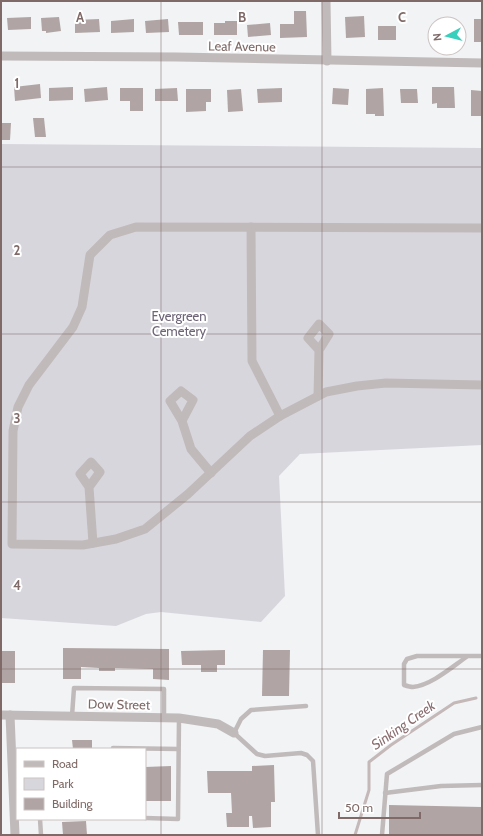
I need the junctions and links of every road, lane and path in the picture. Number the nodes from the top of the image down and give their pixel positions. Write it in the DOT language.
graph roads {
  1 [pos="326,1"];
  2 [pos="1,56"];
  3 [pos="327,61"];
  4 [pos="482,63"];
  5 [pos="251,227"];
  6 [pos="482,228"];
  7 [pos="319,350"];
  8 [pos="482,385"];
  9 [pos="318,396"];
  10 [pos="280,416"];
  11 [pos="182,421"];
  12 [pos="211,473"];
  13 [pos="89,487"];
  14 [pos="93,543"];
  15 [pos="468,656"];
  16 [pos="482,656"];
  17 [pos="482,660"];
  18 [pos="306,706"];
  19 [pos="6,715"];
  20 [pos="72,716"];
  21 [pos="164,718"];
  22 [pos="179,718"];
  23 [pos="482,727"];
  24 [pos="234,733"];
  25 [pos="146,749"];
  26 [pos="178,749"];
  27 [pos="482,785"];
  28 [pos="15,790"];
  29 [pos="385,793"];
  30 [pos="146,818"];
  31 [pos="40,820"];
  32 [pos="16,835"];
  33 [pos="40,835"];
  34 [pos="318,835"];
  35 [pos="382,835"];
  1 -- 3 [label="street"];
  2 -- 3 [label="street, Leaf Avenue"];
  3 -- 4 [label="street, Leaf Avenue"];
  5 -- 6 [label="street"];
  5 -- 10 [label="street"];
  5 -- 14 [label="street"];
  7 -- 9 [label="street"];
  8 -- 9 [label="street"];
  9 -- 10 [label="street"];
  10 -- 12 [label="street"];
  11 -- 12 [label="street"];
  12 -- 14 [label="street"];
  13 -- 14 [label="street"];
  15 -- 15 [label="lane"];
  15 -- 16 [label="lane"];
  16 -- 17 [label="lane"];
  18 -- 24 [label="lane"];
  19 -- 20 [label="street, Dow Street"];
  19 -- 28 [label="street"];
  20 -- 21 [label="street, Dow Street"];
  20 -- 21 [label="lane"];
  21 -- 22 [label="street, Dow Street"];
  22 -- 24 [label="street, Dow Street"];
  22 -- 26 [label="lane"];
  23 -- 29 [label="lane"];
  24 -- 34 [label="lane"];
  25 -- 26 [label="lane"];
  26 -- 30 [label="lane"];
  27 -- 29 [label="lane"];
  28 -- 32 [label="street"];
  29 -- 35 [label="lane"];
  31 -- 33 [label="lane"];
}
